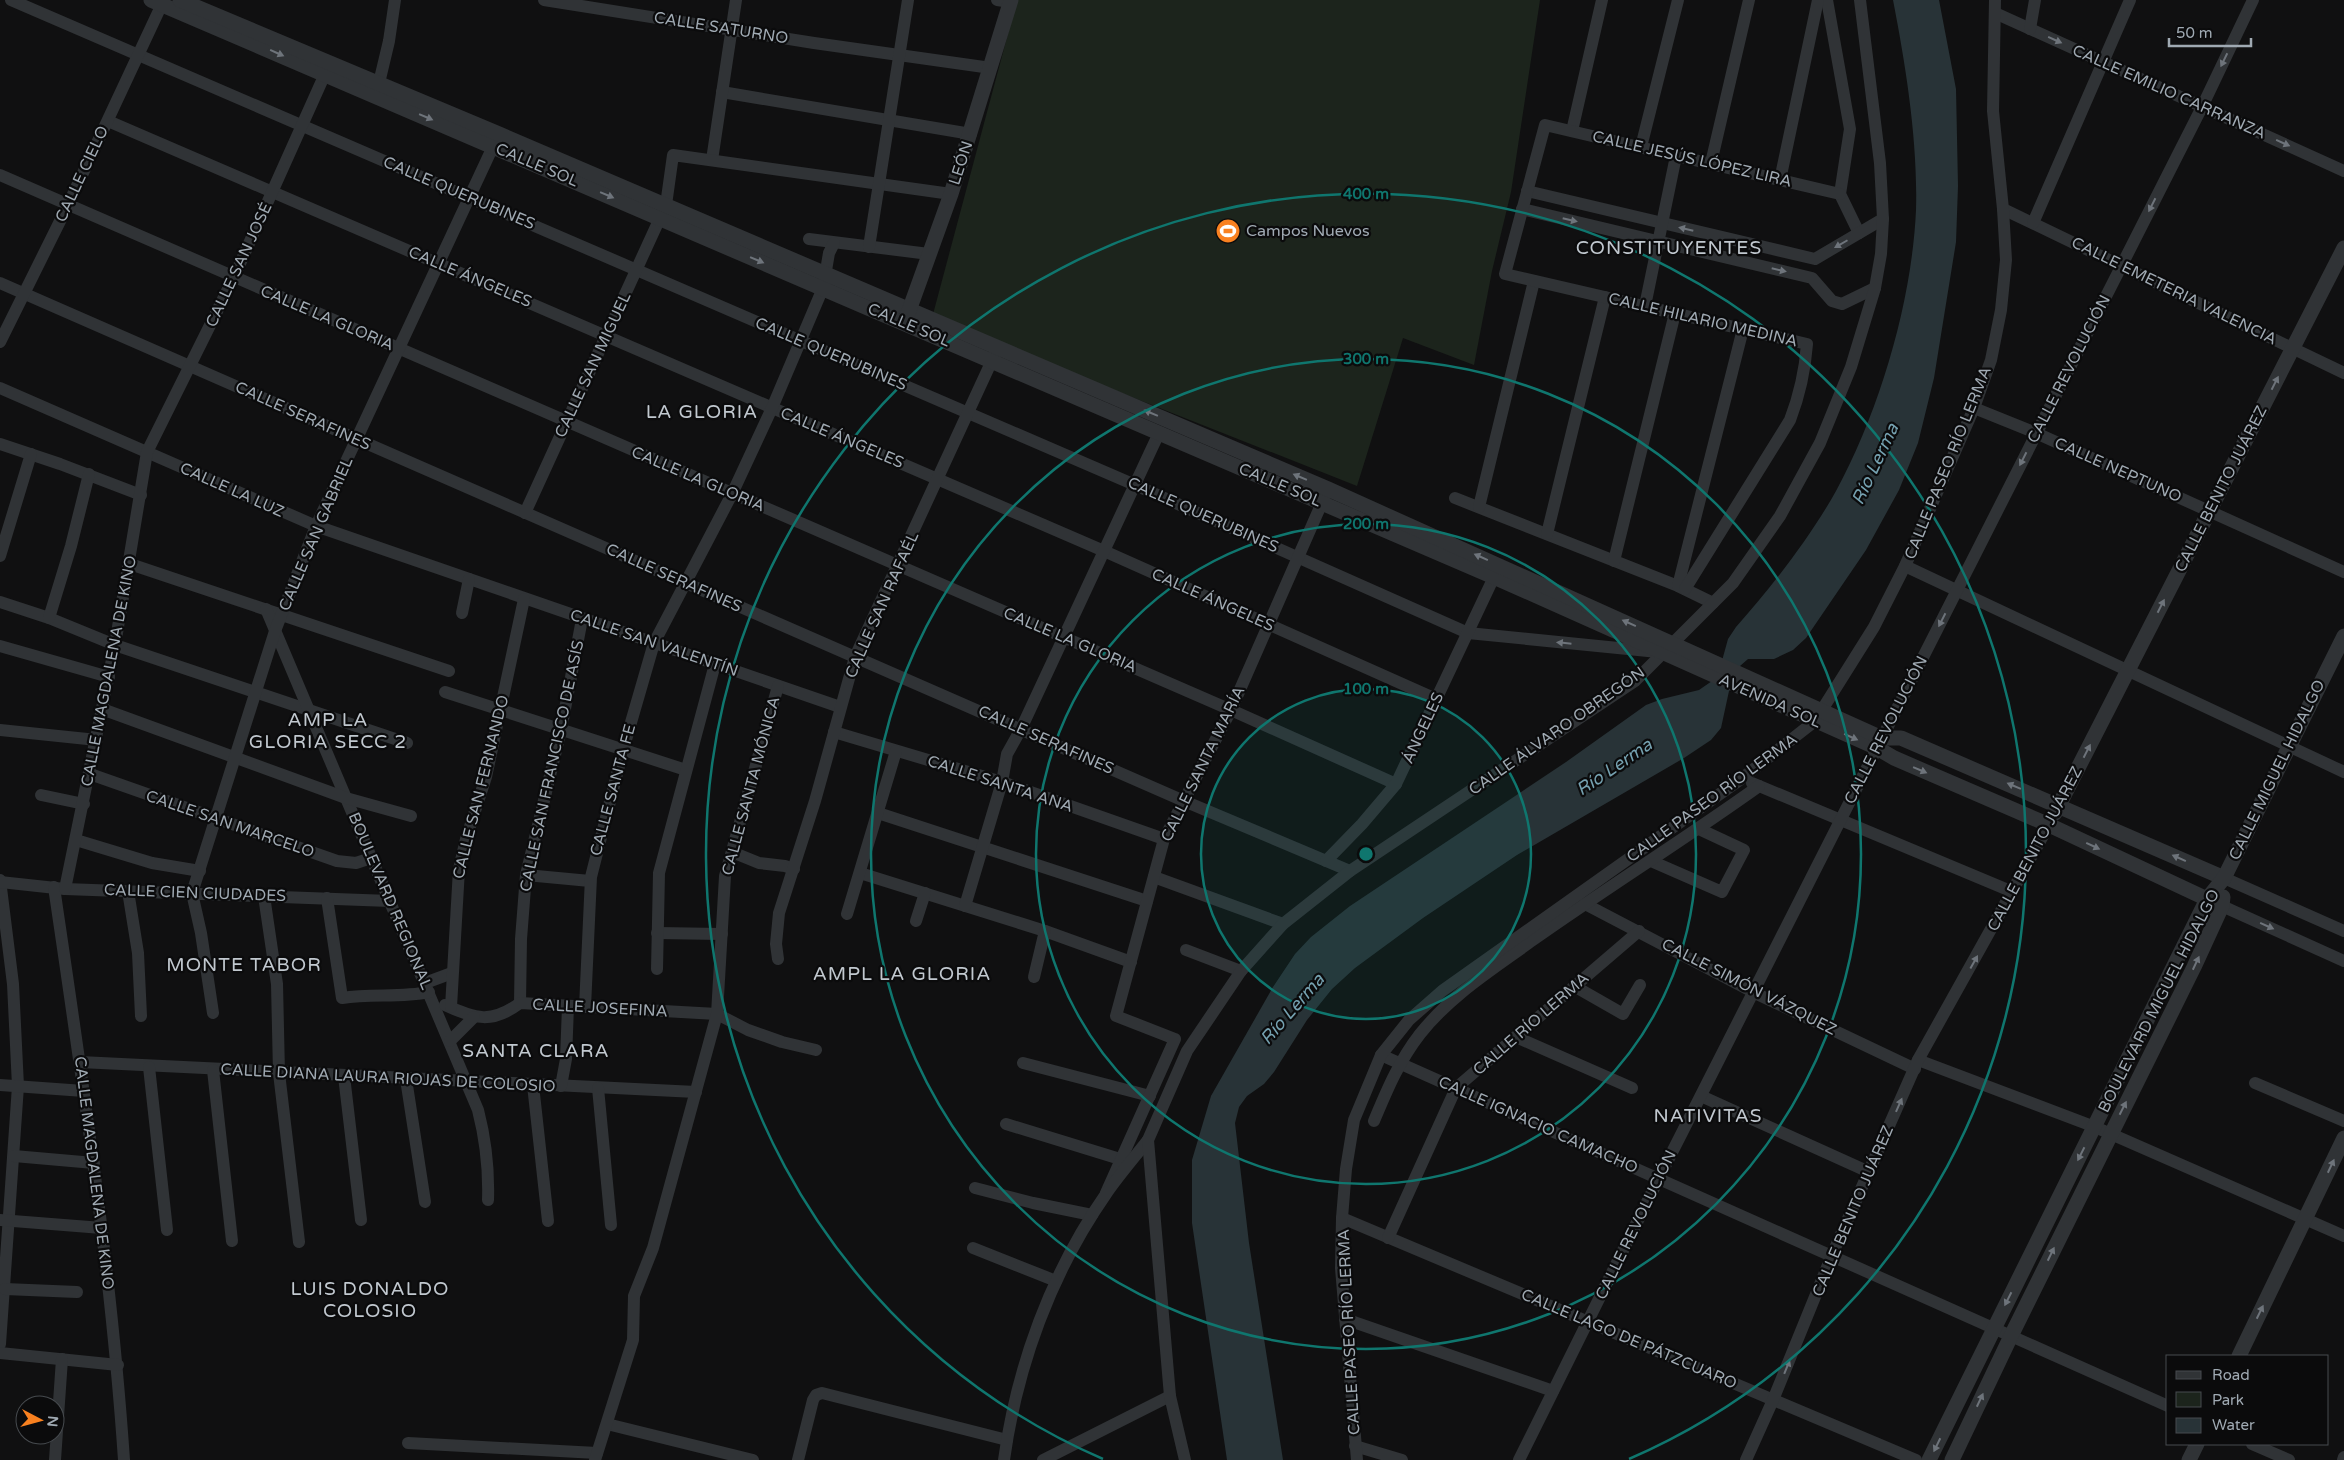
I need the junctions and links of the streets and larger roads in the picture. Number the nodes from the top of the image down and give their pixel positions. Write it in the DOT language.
graph roads {
  1 [pos="11,0"];
  2 [pos="180,0"];
  3 [pos="395,0"];
  4 [pos="544,0"];
  5 [pos="736,0"];
  6 [pos="908,0"];
  7 [pos="1602,0"];
  8 [pos="1678,0"];
  9 [pos="1750,0"];
  10 [pos="1818,0"];
  11 [pos="1827,0"];
  12 [pos="1860,0"];
  13 [pos="2035,0"];
  14 [pos="2130,0"];
  15 [pos="2253,0"];
  16 [pos="568,1"];
  17 [pos="1006,1"];
  18 [pos="156,2"];
  19 [pos="1995,6"];
  20 [pos="2030,29"];
  21 [pos="732,30"];
  22 [pos="138,55"];
  23 [pos="899,55"];
  24 [pos="2103,62"];
  25 [pos="991,68"];
  26 [pos="325,74"];
  27 [pos="379,83"];
  28 [pos="722,92"];
  29 [pos="2202,107"];
  30 [pos="889,120"];
  31 [pos="108,121"];
  32 [pos="303,126"];
  33 [pos="1572,131"];
  34 [pos="971,134"];
  35 [pos="496,140"];
  36 [pos="1641,147"];
  37 [pos="1676,156"];
  38 [pos="712,160"];
  39 [pos="1711,164"];
  40 [pos="2344,171"];
  41 [pos="0,175"];
  42 [pos="1780,180"];
  43 [pos="879,183"];
  44 [pos="1527,191"];
  45 [pos="273,192"];
  46 [pos="951,194"];
  47 [pos="1840,194"];
  48 [pos="469,198"];
  49 [pos="68,205"];
  50 [pos="1522,209"];
  51 [pos="2003,209"];
  52 [pos="663,212"];
  53 [pos="1883,220"];
  54 [pos="1662,223"];
  55 [pos="2033,223"];
  56 [pos="1859,233"];
  57 [pos="809,238"];
  58 [pos="1658,242"];
  59 [pos="834,243"];
  60 [pos="869,247"];
  61 [pos="2344,248"];
  62 [pos="929,254"];
  63 [pos="1815,259"];
  64 [pos="438,264"];
  65 [pos="2121,266"];
  66 [pos="636,270"];
  67 [pos="234,277"];
  68 [pos="1812,278"];
  69 [pos="824,281"];
  70 [pos="1534,281"];
  71 [pos="0,283"];
  72 [pos="1875,288"];
  73 [pos="24,294"];
  74 [pos="1605,297"];
  75 [pos="1645,306"];
  76 [pos="1675,313"];
  77 [pos="907,316"];
  78 [pos="1743,329"];
  79 [pos="606,336"];
  80 [pos="801,341"];
  81 [pos="0,342"];
  82 [pos="2293,348"];
  83 [pos="399,349"];
  84 [pos="995,354"];
  85 [pos="190,367"];
  86 [pos="2344,373"];
  87 [pos="0,388"];
  88 [pos="772,408"];
  89 [pos="1974,408"];
  90 [pos="968,413"];
  91 [pos="566,422"];
  92 [pos="1159,433"];
  93 [pos="2036,433"];
  94 [pos="357,439"];
  95 [pos="0,444"];
  96 [pos="147,452"];
  97 [pos="31,454"];
  98 [pos="89,474"];
  99 [pos="938,480"];
  100 [pos="1135,485"];
  101 [pos="732,494"];
  102 [pos="141,495"];
  103 [pos="1325,496"];
  104 [pos="1455,498"];
  105 [pos="1479,507"];
  106 [pos="2209,511"];
  107 [pos="525,513"];
  108 [pos="316,526"];
  109 [pos="1547,534"];
  110 [pos="1104,551"];
  111 [pos="0,556"];
  112 [pos="1298,557"];
  113 [pos="1614,561"];
  114 [pos="130,564"];
  115 [pos="898,566"];
  116 [pos="1906,566"];
  117 [pos="2344,572"];
  118 [pos="1494,577"];
  119 [pos="469,580"];
  120 [pos="686,583"];
  121 [pos="1682,587"];
  122 [pos="1957,590"];
  123 [pos="524,599"];
  124 [pos="0,602"];
  125 [pos="1713,603"];
  126 [pos="266,609"];
  127 [pos="462,613"];
  128 [pos="282,615"];
  129 [pos="49,618"];
  130 [pos="582,618"];
  131 [pos="1269,625"];
  132 [pos="275,631"];
  133 [pos="1468,633"];
  134 [pos="2344,636"];
  135 [pos="1064,638"];
  136 [pos="654,643"];
  137 [pos="115,645"];
  138 [pos="0,646"];
  139 [pos="1675,651"];
  140 [pos="855,657"];
  141 [pos="715,664"];
  142 [pos="449,670"];
  143 [pos="2128,671"];
  144 [pos="109,677"];
  145 [pos="778,686"];
  146 [pos="445,692"];
  147 [pos="256,693"];
  148 [pos="1436,699"];
  149 [pos="840,707"];
  150 [pos="102,709"];
  151 [pos="501,710"];
  152 [pos="1231,710"];
  153 [pos="310,712"];
  154 [pos="1819,716"];
  155 [pos="0,730"];
  156 [pos="561,730"];
  157 [pos="1021,730"];
  158 [pos="834,732"];
  159 [pos="97,740"];
  160 [pos="407,743"];
  161 [pos="1880,743"];
  162 [pos="2288,748"];
  163 [pos="623,750"];
  164 [pos="896,751"];
  165 [pos="235,757"];
  166 [pos="686,770"];
  167 [pos="2344,772"];
  168 [pos="90,774"];
  169 [pos="1002,782"];
  170 [pos="1396,784"];
  171 [pos="41,795"];
  172 [pos="346,798"];
  173 [pos="1184,801"];
  174 [pos="84,804"];
  175 [pos="2059,805"];
  176 [pos="878,813"];
  177 [pos="411,816"];
  178 [pos="216,819"];
  179 [pos="1840,820"];
  180 [pos="2049,825"];
  181 [pos="1699,829"];
  182 [pos="1164,839"];
  183 [pos="76,840"];
  184 [pos="982,847"];
  185 [pos="732,852"];
  186 [pos="372,858"];
  187 [pos="1326,861"];
  188 [pos="1651,861"];
  189 [pos="200,870"];
  190 [pos="794,870"];
  191 [pos="1350,871"];
  192 [pos="860,873"];
  193 [pos="526,874"];
  194 [pos="1154,877"];
  195 [pos="2224,878"];
  196 [pos="0,881"];
  197 [pos="590,882"];
  198 [pos="60,888"];
  199 [pos="128,891"];
  200 [pos="2013,892"];
  201 [pos="192,893"];
  202 [pos="925,893"];
  203 [pos="264,896"];
  204 [pos="327,898"];
  205 [pos="2207,900"];
  206 [pos="390,901"];
  207 [pos="1147,901"];
  208 [pos="1585,904"];
  209 [pos="965,906"];
  210 [pos="2222,906"];
  211 [pos="847,914"];
  212 [pos="916,921"];
  213 [pos="1283,924"];
  214 [pos="1639,930"];
  215 [pos="1045,931"];
  216 [pos="2344,931"];
  217 [pos="657,933"];
  218 [pos="722,934"];
  219 [pos="1186,950"];
  220 [pos="778,959"];
  221 [pos="2344,961"];
  222 [pos="1131,962"];
  223 [pos="657,968"];
  224 [pos="1241,971"];
  225 [pos="452,973"];
  226 [pos="1034,976"];
  227 [pos="1640,984"];
  228 [pos="1574,986"];
  229 [pos="428,991"];
  230 [pos="1755,992"];
  231 [pos="520,1003"];
  232 [pos="568,1006"];
  233 [pos="451,1007"];
  234 [pos="585,1007"];
  235 [pos="213,1013"];
  236 [pos="717,1014"];
  237 [pos="141,1016"];
  238 [pos="474,1017"];
  239 [pos="1516,1036"];
  240 [pos="450,1041"];
  241 [pos="816,1050"];
  242 [pos="1381,1055"];
  243 [pos="80,1062"];
  244 [pos="1023,1063"];
  245 [pos="1399,1063"];
  246 [pos="1916,1065"];
  247 [pos="149,1067"];
  248 [pos="213,1070"];
  249 [pos="279,1073"];
  250 [pos="344,1076"];
  251 [pos="406,1079"];
  252 [pos="467,1082"];
  253 [pos="2255,1083"];
  254 [pos="0,1085"];
  255 [pos="533,1085"];
  256 [pos="18,1086"];
  257 [pos="561,1086"];
  258 [pos="598,1088"];
  259 [pos="1456,1088"];
  260 [pos="1632,1088"];
  261 [pos="84,1091"];
  262 [pos="696,1092"];
  263 [pos="1150,1096"];
  264 [pos="1701,1096"];
  265 [pos="1374,1121"];
  266 [pos="2344,1121"];
  267 [pos="1006,1124"];
  268 [pos="2095,1127"];
  269 [pos="2110,1134"];
  270 [pos="2344,1138"];
  271 [pos="1148,1140"];
  272 [pos="14,1156"];
  273 [pos="1120,1159"];
  274 [pos="94,1163"];
  275 [pos="1869,1172"];
  276 [pos="1659,1178"];
  277 [pos="975,1188"];
  278 [pos="1106,1193"];
  279 [pos="488,1200"];
  280 [pos="425,1202"];
  281 [pos="1092,1215"];
  282 [pos="1342,1218"];
  283 [pos="2306,1219"];
  284 [pos="362,1220"];
  285 [pos="5,1221"];
  286 [pos="548,1221"];
  287 [pos="611,1225"];
  288 [pos="102,1228"];
  289 [pos="167,1230"];
  290 [pos="2344,1236"];
  291 [pos="1388,1238"];
  292 [pos="232,1241"];
  293 [pos="299,1242"];
  294 [pos="973,1248"];
  295 [pos="1832,1255"];
  296 [pos="1056,1281"];
  297 [pos="5,1289"];
  298 [pos="77,1292"];
  299 [pos="1345,1319"];
  300 [pos="1588,1321"];
  301 [pos="1994,1328"];
  302 [pos="2011,1336"];
  303 [pos="0,1344"];
  304 [pos="0,1353"];
  305 [pos="2239,1355"];
  306 [pos="62,1359"];
  307 [pos="118,1364"];
  308 [pos="1553,1391"];
  309 [pos="1170,1396"];
  310 [pos="1773,1400"];
  311 [pos="2166,1405"];
  312 [pos="607,1424"];
  313 [pos="1007,1440"];
  314 [pos="408,1443"];
  315 [pos="2196,1445"];
  316 [pos="2254,1445"];
  317 [pos="1355,1446"];
  318 [pos="486,1454"];
  319 [pos="554,1456"];
  320 [pos="596,1457"];
  321 [pos="54,1460"];
  322 [pos="124,1460"];
  323 [pos="753,1460"];
  324 [pos="798,1460"];
  325 [pos="1004,1460"];
  326 [pos="1043,1460"];
  327 [pos="1185,1460"];
  328 [pos="1357,1460"];
  329 [pos="1402,1460"];
  330 [pos="1519,1460"];
  331 [pos="1746,1460"];
  332 [pos="1916,1460"];
  333 [pos="1930,1460"];
  334 [pos="1952,1460"];
  335 [pos="2189,1460"];
  336 [pos="2288,1460"];
  1 -- 22 [label="street, CALLE QUERUBINES"];
  2 -- 27 [label="street, CALLE SOL"];
  3 -- 27 [label="street"];
  4 -- 16 [label="street, CALLE SATURNO"];
  5 -- 21 [label="street"];
  6 -- 23 [label="street"];
  7 -- 33 [label="street"];
  8 -- 36 [label="street"];
  9 -- 39 [label="street"];
  10 -- 42 [label="street"];
  11 -- 47 [label="street"];
  12 -- 53 [label="street, CALLE ÁLVARO OBREGÓN"];
  13 -- 20 [label="street"];
  14 -- 24 [label="street"];
  15 -- 29 [label="street, CALLE REVOLUCIÓN, one-way"];
  16 -- 21 [label="street, CALLE SATURNO"];
  17 -- 25 [label="street, LEÓN"];
  18 -- 22 [label="street, CALLE CIELO"];
  18 -- 26 [label="street, CALLE SOL, one-way"];
  19 -- 20 [label="street, CALLE EMILIO CARRANZA"];
  19 -- 51 [label="street, CALLE PASEO RÍO LERMA"];
  20 -- 24 [label="street, CALLE EMILIO CARRANZA, one-way"];
  21 -- 23 [label="street, CALLE SATURNO"];
  21 -- 28 [label="street"];
  22 -- 31 [label="street, CALLE CIELO"];
  22 -- 32 [label="street, CALLE QUERUBINES"];
  23 -- 25 [label="street, CALLE SATURNO"];
  23 -- 30 [label="street"];
  24 -- 29 [label="street, CALLE EMILIO CARRANZA"];
  24 -- 55 [label="street"];
  25 -- 34 [label="street, LEÓN"];
  26 -- 32 [label="street, CALLE SAN JOSÉ"];
  26 -- 35 [label="street, CALLE SOL, one-way"];
  27 -- 35 [label="street, CALLE SOL"];
  28 -- 30 [label="street"];
  28 -- 38 [label="street"];
  29 -- 40 [label="street, CALLE EMILIO CARRANZA, one-way"];
  29 -- 65 [label="street, CALLE REVOLUCIÓN, one-way"];
  30 -- 34 [label="street"];
  30 -- 43 [label="street"];
  31 -- 45 [label="street, CALLE ÁNGELES"];
  31 -- 49 [label="street, CALLE CIELO"];
  32 -- 45 [label="street, CALLE SAN JOSÉ"];
  32 -- 48 [label="street, CALLE QUERUBINES"];
  33 -- 36 [label="street, CALLE JESÚS LÓPEZ LIRA"];
  33 -- 44 [label="street, CALLE JESÚS LÓPEZ LIRA"];
  34 -- 46 [label="street, LEÓN"];
  35 -- 48 [label="street, CALLE SAN GABRIEL"];
  35 -- 52 [label="street, CALLE SOL"];
  36 -- 37 [label="street, CALLE JESÚS LÓPEZ LIRA"];
  37 -- 39 [label="street, CALLE JESÚS LÓPEZ LIRA"];
  37 -- 54 [label="street"];
  38 -- 43 [label="street"];
  38 -- 52 [label="street, CALLE SAN MIGUEL"];
  39 -- 42 [label="street, CALLE JESÚS LÓPEZ LIRA"];
  41 -- 49 [label="street, CALLE LA GLORIA"];
  42 -- 47 [label="street, CALLE JESÚS LÓPEZ LIRA"];
  43 -- 46 [label="street"];
  43 -- 60 [label="street"];
  44 -- 50 [label="street"];
  44 -- 54 [label="street"];
  45 -- 64 [label="street, CALLE ÁNGELES"];
  45 -- 67 [label="street, CALLE SAN JOSÉ"];
  46 -- 62 [label="street, LEÓN"];
  47 -- 56 [label="street"];
  48 -- 64 [label="street, CALLE SAN GABRIEL"];
  48 -- 66 [label="street, CALLE QUERUBINES"];
  49 -- 67 [label="street, CALLE LA GLORIA"];
  49 -- 73 [label="street, CALLE CIELO"];
  50 -- 58 [label="street, one-way"];
  50 -- 70 [label="street, CALLE HILARIO MEDINA"];
  51 -- 55 [label="street, CALLE EMETERIA VALENCIA"];
  51 -- 89 [label="street, CALLE PASEO RÍO LERMA"];
  52 -- 66 [label="street, CALLE SAN MIGUEL"];
  52 -- 69 [label="street, CALLE SOL"];
  53 -- 56 [label="street"];
  53 -- 72 [label="street, CALLE ÁLVARO OBREGÓN"];
  54 -- 58 [label="street"];
  63 -- 54 [label="street, one-way"];
  55 -- 65 [label="street, CALLE EMETERIA VALENCIA"];
  56 -- 63 [label="street, one-way"];
  57 -- 59 [label="street"];
  58 -- 68 [label="street, one-way"];
  58 -- 75 [label="street"];
  59 -- 60 [label="street"];
  59 -- 69 [label="street, CALLE SANTA FE"];
  60 -- 62 [label="street"];
  61 -- 82 [label="street, CALLE BENITO JUÁREZ"];
  62 -- 77 [label="street, LEÓN"];
  63 -- 68 [label="street"];
  64 -- 79 [label="street, CALLE ÁNGELES"];
  64 -- 83 [label="street, CALLE SAN GABRIEL"];
  65 -- 82 [label="street, CALLE EMETERIA VALENCIA"];
  65 -- 93 [label="street, CALLE REVOLUCIÓN"];
  66 -- 79 [label="street, CALLE SAN MIGUEL"];
  66 -- 80 [label="street, CALLE QUERUBINES"];
  67 -- 83 [label="street, CALLE LA GLORIA"];
  67 -- 85 [label="street, CALLE SAN JOSÉ"];
  68 -- 72 [label="street"];
  69 -- 77 [label="street, CALLE SOL"];
  69 -- 80 [label="street, CALLE SANTA FE"];
  70 -- 74 [label="street, CALLE HILARIO MEDINA"];
  70 -- 105 [label="street"];
  71 -- 73 [label="street, CALLE SERAFINES"];
  72 -- 125 [label="street, CALLE ÁLVARO OBREGÓN"];
  73 -- 81 [label="street, CALLE CIELO"];
  73 -- 85 [label="street, CALLE SERAFINES"];
  74 -- 75 [label="street, CALLE HILARIO MEDINA"];
  74 -- 109 [label="street"];
  75 -- 76 [label="street, CALLE HILARIO MEDINA"];
  76 -- 78 [label="street, CALLE HILARIO MEDINA"];
  76 -- 113 [label="street"];
  77 -- 84 [label="street, CALLE SOL"];
  78 -- 121 [label="street"];
  78 -- 121 [label="street, CALLE HILARIO MEDINA"];
  79 -- 88 [label="street, CALLE ÁNGELES"];
  79 -- 91 [label="street, CALLE SAN MIGUEL"];
  80 -- 88 [label="street, CALLE SANTA FE"];
  80 -- 90 [label="street, CALLE QUERUBINES"];
  82 -- 86 [label="street, CALLE EMETERIA VALENCIA"];
  106 -- 82 [label="street, CALLE BENITO JUÁREZ, one-way"];
  83 -- 91 [label="street, CALLE LA GLORIA"];
  83 -- 94 [label="street, CALLE SAN GABRIEL"];
  84 -- 90 [label="street, CALLE SAN RAFAÉL"];
  84 -- 92 [label="street, CALLE SOL"];
  103 -- 84 [label="street, CALLE SOL, one-way"];
  85 -- 94 [label="street, CALLE SERAFINES"];
  85 -- 96 [label="street, CALLE SAN JOSÉ"];
  87 -- 96 [label="street, CALLE LA LUZ"];
  88 -- 99 [label="street, CALLE ÁNGELES"];
  88 -- 101 [label="street, CALLE SANTA FE"];
  89 -- 93 [label="street, CALLE NEPTUNO"];
  89 -- 116 [label="street, CALLE PASEO RÍO LERMA"];
  90 -- 99 [label="street, CALLE SAN RAFAÉL"];
  90 -- 100 [label="street, CALLE QUERUBINES"];
  91 -- 101 [label="street, CALLE LA GLORIA"];
  91 -- 107 [label="street, CALLE SAN MIGUEL"];
  92 -- 100 [label="street"];
  92 -- 103 [label="street, CALLE SOL"];
  93 -- 106 [label="street, CALLE NEPTUNO"];
  93 -- 122 [label="street, CALLE REVOLUCIÓN, one-way"];
  94 -- 107 [label="street, CALLE SERAFINES"];
  94 -- 108 [label="street, CALLE SAN GABRIEL"];
  95 -- 97 [label="street"];
  96 -- 102 [label="street, CALLE MAGDALENA DE KINO"];
  96 -- 108 [label="street, CALLE LA LUZ"];
  97 -- 98 [label="street"];
  97 -- 111 [label="street"];
  98 -- 102 [label="street"];
  98 -- 129 [label="street"];
  99 -- 110 [label="street, CALLE ÁNGELES"];
  99 -- 115 [label="street, CALLE SAN RAFAÉL"];
  100 -- 110 [label="street"];
  100 -- 112 [label="street, CALLE QUERUBINES"];
  101 -- 115 [label="street, CALLE LA GLORIA"];
  101 -- 120 [label="street, CALLE SANTA FE"];
  102 -- 114 [label="street, CALLE MAGDALENA DE KINO"];
  103 -- 112 [label="street, CALLE SANTA MARÍA"];
  103 -- 118 [label="street, CALLE SOL"];
  139 -- 103 [label="street, CALLE SOL, one-way"];
  104 -- 105 [label="street"];
  105 -- 109 [label="street"];
  106 -- 117 [label="street, CALLE NEPTUNO"];
  143 -- 106 [label="street, CALLE BENITO JUÁREZ, one-way"];
  107 -- 120 [label="street, CALLE SERAFINES"];
  108 -- 119 [label="street, CALLE LA LUZ"];
  108 -- 128 [label="street, CALLE SAN GABRIEL"];
  109 -- 113 [label="street"];
  110 -- 131 [label="street, CALLE ÁNGELES"];
  110 -- 135 [label="street"];
  112 -- 131 [label="street, CALLE SANTA MARÍA"];
  112 -- 133 [label="street, CALLE QUERUBINES"];
  113 -- 121 [label="street"];
  114 -- 126 [label="street"];
  114 -- 137 [label="street, CALLE MAGDALENA DE KINO"];
  115 -- 135 [label="street, CALLE LA GLORIA"];
  115 -- 140 [label="street, CALLE SAN RAFAÉL"];
  116 -- 122 [label="street"];
  116 -- 154 [label="street, CALLE PASEO RÍO LERMA"];
  118 -- 133 [label="street, ÁNGELES"];
  118 -- 139 [label="street, CALLE SOL"];
  119 -- 123 [label="street, CALLE SAN VALENTÍN"];
  119 -- 127 [label="street"];
  120 -- 136 [label="street, CALLE SANTA FE"];
  120 -- 140 [label="street, CALLE SERAFINES"];
  121 -- 125 [label="street"];
  122 -- 143 [label="street"];
  122 -- 161 [label="street, CALLE REVOLUCIÓN, one-way"];
  123 -- 130 [label="street, CALLE SAN VALENTÍN"];
  123 -- 151 [label="street, CALLE SAN FERNANDO"];
  124 -- 129 [label="street"];
  125 -- 139 [label="street, CALLE ÁLVARO OBREGÓN"];
  126 -- 128 [label="street"];
  126 -- 132 [label="street, BOULEVARD REGIONAL"];
  128 -- 132 [label="street, CALLE SAN GABRIEL"];
  128 -- 142 [label="street"];
  129 -- 137 [label="street"];
  130 -- 136 [label="street, CALLE SAN VALENTÍN"];
  130 -- 156 [label="street, CALLE SAN FRANCISCO DE ASÍS"];
  131 -- 148 [label="street, CALLE ÁNGELES"];
  131 -- 152 [label="street, CALLE SANTA MARÍA"];
  132 -- 147 [label="street, CALLE SAN GABRIEL"];
  132 -- 153 [label="street, BOULEVARD REGIONAL"];
  139 -- 133 [label="street, CALLE QUERUBINES, one-way"];
  133 -- 148 [label="street, ÁNGELES"];
  134 -- 162 [label="street, CALLE MIGUEL HIDALGO"];
  135 -- 152 [label="street, CALLE LA GLORIA"];
  135 -- 157 [label="street"];
  136 -- 141 [label="street, CALLE SAN VALENTÍN"];
  136 -- 163 [label="street, CALLE SANTA FE"];
  137 -- 144 [label="street, CALLE MAGDALENA DE KINO"];
  137 -- 147 [label="street"];
  138 -- 144 [label="street"];
  139 -- 154 [label="street, AVENIDA SOL"];
  139 -- 191 [label="street, CALLE ÁLVARO OBREGÓN"];
  140 -- 149 [label="street, CALLE SAN RAFAÉL"];
  140 -- 157 [label="street, CALLE SERAFINES"];
  141 -- 145 [label="street, CALLE SAN VALENTÍN"];
  141 -- 166 [label="street"];
  143 -- 162 [label="street"];
  175 -- 143 [label="street, CALLE BENITO JUÁREZ, one-way"];
  144 -- 150 [label="street, CALLE MAGDALENA DE KINO"];
  145 -- 149 [label="street, CALLE SAN VALENTÍN"];
  145 -- 185 [label="street, CALLE SANTA MÓNICA"];
  146 -- 151 [label="street"];
  147 -- 153 [label="street"];
  147 -- 165 [label="street, CALLE SAN GABRIEL"];
  148 -- 170 [label="street, ÁNGELES"];
  149 -- 158 [label="street, CALLE SAN RAFAÉL"];
  150 -- 159 [label="street, CALLE MAGDALENA DE KINO"];
  150 -- 165 [label="street"];
  151 -- 156 [label="street"];
  151 -- 225 [label="street, CALLE SAN FERNANDO"];
  152 -- 170 [label="street, CALLE LA GLORIA"];
  152 -- 173 [label="street, CALLE SANTA MARÍA"];
  153 -- 160 [label="street"];
  153 -- 172 [label="street, BOULEVARD REGIONAL"];
  154 -- 161 [label="street, AVENIDA SOL"];
  154 -- 242 [label="street, CALLE PASEO RÍO LERMA"];
  155 -- 159 [label="street"];
  156 -- 163 [label="street"];
  156 -- 193 [label="street, CALLE SAN FRANCISCO DE ASÍS"];
  157 -- 169 [label="street"];
  157 -- 173 [label="street, CALLE SERAFINES"];
  158 -- 164 [label="street, CALLE SANTA ANA"];
  158 -- 190 [label="street, CALLE SAN RAFAÉL"];
  159 -- 168 [label="street, CALLE MAGDALENA DE KINO"];
  175 -- 161 [label="street, one-way"];
  161 -- 179 [label="street, CALLE REVOLUCIÓN"];
  161 -- 180 [label="street, one-way"];
  162 -- 167 [label="street"];
  162 -- 195 [label="street, CALLE MIGUEL HIDALGO"];
  163 -- 166 [label="street"];
  163 -- 197 [label="street, CALLE SANTA FE"];
  164 -- 169 [label="street, CALLE SANTA ANA"];
  164 -- 176 [label="street"];
  165 -- 172 [label="street"];
  165 -- 178 [label="street, CALLE SAN GABRIEL"];
  166 -- 217 [label="street"];
  168 -- 174 [label="street, CALLE MAGDALENA DE KINO"];
  168 -- 178 [label="street, CALLE SAN MARCELO"];
  169 -- 182 [label="street, CALLE SANTA ANA"];
  169 -- 184 [label="street"];
  170 -- 187 [label="street, ÁNGELES"];
  171 -- 174 [label="street"];
  172 -- 177 [label="street"];
  172 -- 186 [label="street, BOULEVARD REGIONAL"];
  173 -- 182 [label="street, CALLE SANTA MARÍA"];
  173 -- 187 [label="street, CALLE SERAFINES"];
  174 -- 183 [label="street, CALLE MAGDALENA DE KINO"];
  175 -- 180 [label="street, CALLE BENITO JUÁREZ"];
  195 -- 175 [label="street, one-way"];
  176 -- 184 [label="street"];
  176 -- 192 [label="street"];
  178 -- 186 [label="street, CALLE SAN MARCELO"];
  178 -- 189 [label="street, CALLE SAN GABRIEL"];
  179 -- 181 [label="street"];
  179 -- 200 [label="street"];
  179 -- 230 [label="street, CALLE REVOLUCIÓN"];
  180 -- 200 [label="street, CALLE BENITO JUÁREZ"];
  180 -- 205 [label="street, one-way"];
  181 -- 188 [label="street"];
  181 -- 188 [label="street"];
  182 -- 194 [label="street, CALLE SANTA MARÍA"];
  183 -- 189 [label="street"];
  183 -- 198 [label="street, CALLE MAGDALENA DE KINO"];
  184 -- 207 [label="street"];
  184 -- 209 [label="street"];
  185 -- 190 [label="street"];
  185 -- 218 [label="street, CALLE SANTA MÓNICA"];
  186 -- 206 [label="street, BOULEVARD REGIONAL"];
  187 -- 191 [label="street, CALLE SERAFINES"];
  188 -- 208 [label="street"];
  189 -- 201 [label="street, CALLE SAN GABRIEL"];
  190 -- 220 [label="street, CALLE SAN RAFAÉL"];
  191 -- 213 [label="street, CALLE ÁLVARO OBREGÓN"];
  192 -- 202 [label="street"];
  192 -- 211 [label="street"];
  193 -- 197 [label="street"];
  193 -- 231 [label="street, CALLE SAN FRANCISCO DE ASÍS"];
  194 -- 207 [label="street, CALLE SANTA MARÍA"];
  194 -- 213 [label="street"];
  195 -- 205 [label="street, BOULEVARD MIGUEL HIDALGO"];
  195 -- 210 [label="street, BOULEVARD MIGUEL HIDALGO"];
  195 -- 216 [label="street"];
  196 -- 198 [label="street, CALLE CIEN CIUDADES"];
  196 -- 256 [label="street"];
  197 -- 234 [label="street, CALLE SANTA FE"];
  198 -- 199 [label="street, CALLE CIEN CIUDADES"];
  198 -- 243 [label="street, CALLE MAGDALENA DE KINO"];
  199 -- 201 [label="street, CALLE CIEN CIUDADES"];
  199 -- 237 [label="street"];
  246 -- 200 [label="street, CALLE BENITO JUÁREZ, one-way"];
  201 -- 203 [label="street, CALLE CIEN CIUDADES"];
  201 -- 235 [label="street"];
  202 -- 209 [label="street"];
  202 -- 212 [label="street"];
  203 -- 204 [label="street, CALLE CIEN CIUDADES"];
  203 -- 249 [label="street"];
  204 -- 206 [label="street, CALLE CIEN CIUDADES"];
  204 -- 229 [label="street"];
  205 -- 210 [label="street"];
  205 -- 268 [label="street, BOULEVARD MIGUEL HIDALGO"];
  206 -- 229 [label="street, BOULEVARD REGIONAL"];
  207 -- 222 [label="street, CALLE SANTA MARÍA"];
  208 -- 214 [label="street, CALLE SIMÓN VÁZQUEZ"];
  208 -- 245 [label="street"];
  209 -- 215 [label="street"];
  210 -- 221 [label="street, one-way"];
  269 -- 210 [label="street, BOULEVARD MIGUEL HIDALGO, one-way"];
  213 -- 224 [label="street, CALLE ÁLVARO OBREGÓN"];
  214 -- 228 [label="street, CALLE RÍO LERMA"];
  214 -- 230 [label="street, CALLE SIMÓN VÁZQUEZ"];
  215 -- 222 [label="street"];
  215 -- 226 [label="street"];
  217 -- 218 [label="street"];
  217 -- 223 [label="street"];
  218 -- 236 [label="street, CALLE SANTA MÓNICA"];
  219 -- 224 [label="street"];
  222 -- 263 [label="street, CALLE SANTA MARÍA"];
  224 -- 271 [label="street, CALLE ÁLVARO OBREGÓN"];
  225 -- 229 [label="street"];
  225 -- 233 [label="street, CALLE SAN FERNANDO"];
  227 -- 228 [label="street"];
  228 -- 239 [label="street, CALLE RÍO LERMA"];
  229 -- 233 [label="street, CALLE JOSEFINA"];
  229 -- 240 [label="street, BOULEVARD REGIONAL"];
  230 -- 246 [label="street, CALLE SIMÓN VÁZQUEZ"];
  230 -- 264 [label="street, CALLE REVOLUCIÓN"];
  231 -- 232 [label="street, CALLE JOSEFINA"];
  231 -- 238 [label="street, CALLE JOSEFINA"];
  232 -- 234 [label="street, CALLE JOSEFINA"];
  232 -- 257 [label="street"];
  233 -- 238 [label="street, CALLE JOSEFINA"];
  234 -- 236 [label="street, CALLE JOSEFINA"];
  236 -- 241 [label="street"];
  236 -- 262 [label="street, CALLE SANTA MÓNICA"];
  238 -- 240 [label="street"];
  239 -- 259 [label="street, CALLE RÍO LERMA"];
  239 -- 260 [label="street"];
  240 -- 252 [label="street, BOULEVARD REGIONAL"];
  242 -- 245 [label="street, CALLE IGNACIO CAMACHO"];
  242 -- 282 [label="street, CALLE PASEO RÍO LERMA"];
  243 -- 247 [label="street, CALLE DIANA LAURA RIOJAS DE COLOSIO"];
  243 -- 261 [label="street, CALLE MAGDALENA DE KINO"];
  244 -- 263 [label="street"];
  245 -- 259 [label="street, CALLE IGNACIO CAMACHO"];
  245 -- 265 [label="street"];
  246 -- 268 [label="street, CALLE SIMÓN VÁZQUEZ"];
  275 -- 246 [label="street, CALLE BENITO JUÁREZ, one-way"];
  247 -- 248 [label="street, CALLE DIANA LAURA RIOJAS DE COLOSIO"];
  247 -- 289 [label="street"];
  248 -- 249 [label="street, CALLE DIANA LAURA RIOJAS DE COLOSIO"];
  248 -- 292 [label="street"];
  249 -- 250 [label="street, CALLE DIANA LAURA RIOJAS DE COLOSIO"];
  249 -- 293 [label="street"];
  250 -- 251 [label="street, CALLE DIANA LAURA RIOJAS DE COLOSIO"];
  250 -- 284 [label="street"];
  251 -- 252 [label="street, CALLE DIANA LAURA RIOJAS DE COLOSIO"];
  251 -- 280 [label="street"];
  252 -- 255 [label="street, CALLE DIANA LAURA RIOJAS DE COLOSIO"];
  252 -- 279 [label="street, BOULEVARD REGIONAL"];
  253 -- 266 [label="street"];
  254 -- 256 [label="street"];
  255 -- 257 [label="street, CALLE DIANA LAURA RIOJAS DE COLOSIO"];
  255 -- 286 [label="street"];
  256 -- 261 [label="street"];
  256 -- 272 [label="street"];
  257 -- 258 [label="street, CALLE DIANA LAURA RIOJAS DE COLOSIO"];
  258 -- 262 [label="street, CALLE DIANA LAURA RIOJAS DE COLOSIO"];
  258 -- 287 [label="street"];
  259 -- 276 [label="street, CALLE IGNACIO CAMACHO"];
  259 -- 291 [label="street, CALLE RÍO LERMA"];
  261 -- 274 [label="street, CALLE MAGDALENA DE KINO"];
  262 -- 312 [label="street, CALLE SANTA MÓNICA"];
  263 -- 273 [label="street"];
  264 -- 275 [label="street"];
  264 -- 276 [label="street, CALLE REVOLUCIÓN"];
  267 -- 273 [label="street"];
  268 -- 269 [label="street, CALLE SIMÓN VÁZQUEZ"];
  268 -- 301 [label="street, BOULEVARD MIGUEL HIDALGO, one-way"];
  269 -- 283 [label="street, CALLE SIMÓN VÁZQUEZ"];
  302 -- 269 [label="street, BOULEVARD MIGUEL HIDALGO, one-way"];
  283 -- 270 [label="street, one-way"];
  271 -- 278 [label="street"];
  271 -- 309 [label="street"];
  272 -- 274 [label="street"];
  272 -- 285 [label="street"];
  273 -- 278 [label="street"];
  274 -- 288 [label="street, CALLE MAGDALENA DE KINO"];
  275 -- 295 [label="street, CALLE BENITO JUÁREZ"];
  276 -- 295 [label="street, CALLE IGNACIO CAMACHO"];
  276 -- 300 [label="street, CALLE REVOLUCIÓN"];
  277 -- 281 [label="street"];
  278 -- 281 [label="street"];
  281 -- 296 [label="street"];
  282 -- 291 [label="street, CALLE LAGO DE PÁTZCUARO"];
  282 -- 299 [label="street, CALLE PASEO RÍO LERMA"];
  283 -- 290 [label="street, CALLE SIMÓN VÁZQUEZ"];
  305 -- 283 [label="street, one-way"];
  285 -- 288 [label="street"];
  285 -- 297 [label="street"];
  288 -- 307 [label="street, CALLE MAGDALENA DE KINO"];
  291 -- 300 [label="street, CALLE LAGO DE PÁTZCUARO"];
  294 -- 296 [label="street"];
  295 -- 301 [label="street, CALLE IGNACIO CAMACHO"];
  310 -- 295 [label="street, CALLE BENITO JUÁREZ, one-way"];
  296 -- 313 [label="street"];
  297 -- 298 [label="street"];
  297 -- 303 [label="street"];
  299 -- 308 [label="street"];
  299 -- 317 [label="street, CALLE PASEO RÍO LERMA"];
  300 -- 308 [label="street, CALLE REVOLUCIÓN"];
  300 -- 310 [label="street, CALLE LAGO DE PÁTZCUARO"];
  301 -- 302 [label="street, CALLE IGNACIO CAMACHO"];
  301 -- 333 [label="street, BOULEVARD MIGUEL HIDALGO, one-way"];
  302 -- 311 [label="street, CALLE IGNACIO CAMACHO"];
  334 -- 302 [label="street, BOULEVARD MIGUEL HIDALGO, one-way"];
  304 -- 306 [label="street"];
  306 -- 307 [label="street"];
  306 -- 321 [label="street"];
  307 -- 322 [label="street, CALLE MAGDALENA DE KINO"];
  308 -- 330 [label="street, CALLE REVOLUCIÓN"];
  309 -- 326 [label="street"];
  309 -- 327 [label="street"];
  310 -- 331 [label="street, CALLE BENITO JUÁREZ"];
  310 -- 332 [label="street, CALLE LAGO DE PÁTZCUARO"];
  312 -- 320 [label="street, CALLE SANTA MÓNICA"];
  312 -- 323 [label="street"];
  313 -- 324 [label="street"];
  313 -- 325 [label="street"];
  314 -- 318 [label="street"];
  315 -- 335 [label="street"];
  316 -- 336 [label="street"];
  317 -- 328 [label="street, CALLE PASEO RÍO LERMA"];
  317 -- 329 [label="street"];
  318 -- 319 [label="street"];
  319 -- 320 [label="street"];
}
